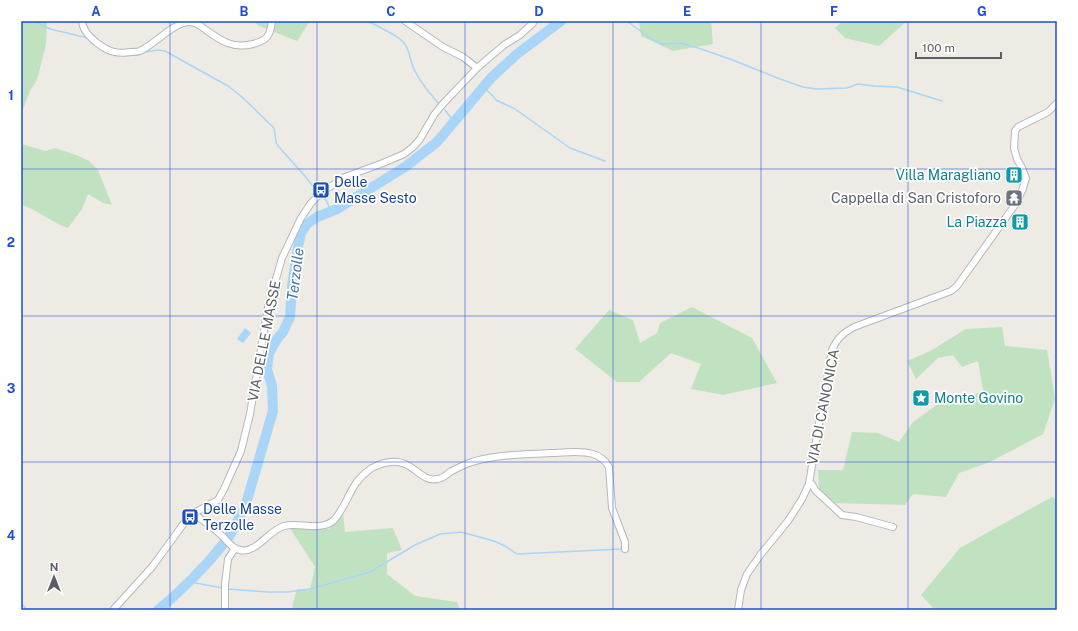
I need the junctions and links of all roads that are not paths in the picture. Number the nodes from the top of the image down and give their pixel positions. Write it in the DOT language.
graph roads {
  1 [pos="82,21"];
  2 [pos="272,21"];
  3 [pos="405,21"];
  4 [pos="534,21"];
  5 [pos="477,68"];
  6 [pos="1057,103"];
  7 [pos="809,484"];
  8 [pos="193,512"];
  9 [pos="893,527"];
  10 [pos="234,548"];
  11 [pos="625,549"];
  12 [pos="113,610"];
  13 [pos="225,610"];
  14 [pos="738,610"];
  1 -- 2 [label="street"];
  3 -- 5 [label="street"];
  4 -- 5 [label="street, VIA DELLE MASSE"];
  5 -- 8 [label="street, VIA DELLE MASSE"];
  6 -- 7 [label="street, VIA DI CANONICA"];
  7 -- 9 [label="street"];
  7 -- 14 [label="street, VIA DI CANONICA"];
  8 -- 10 [label="street"];
  8 -- 12 [label="street, VIA DELLE MASSE"];
  10 -- 11 [label="street"];
  10 -- 13 [label="street"];
}
